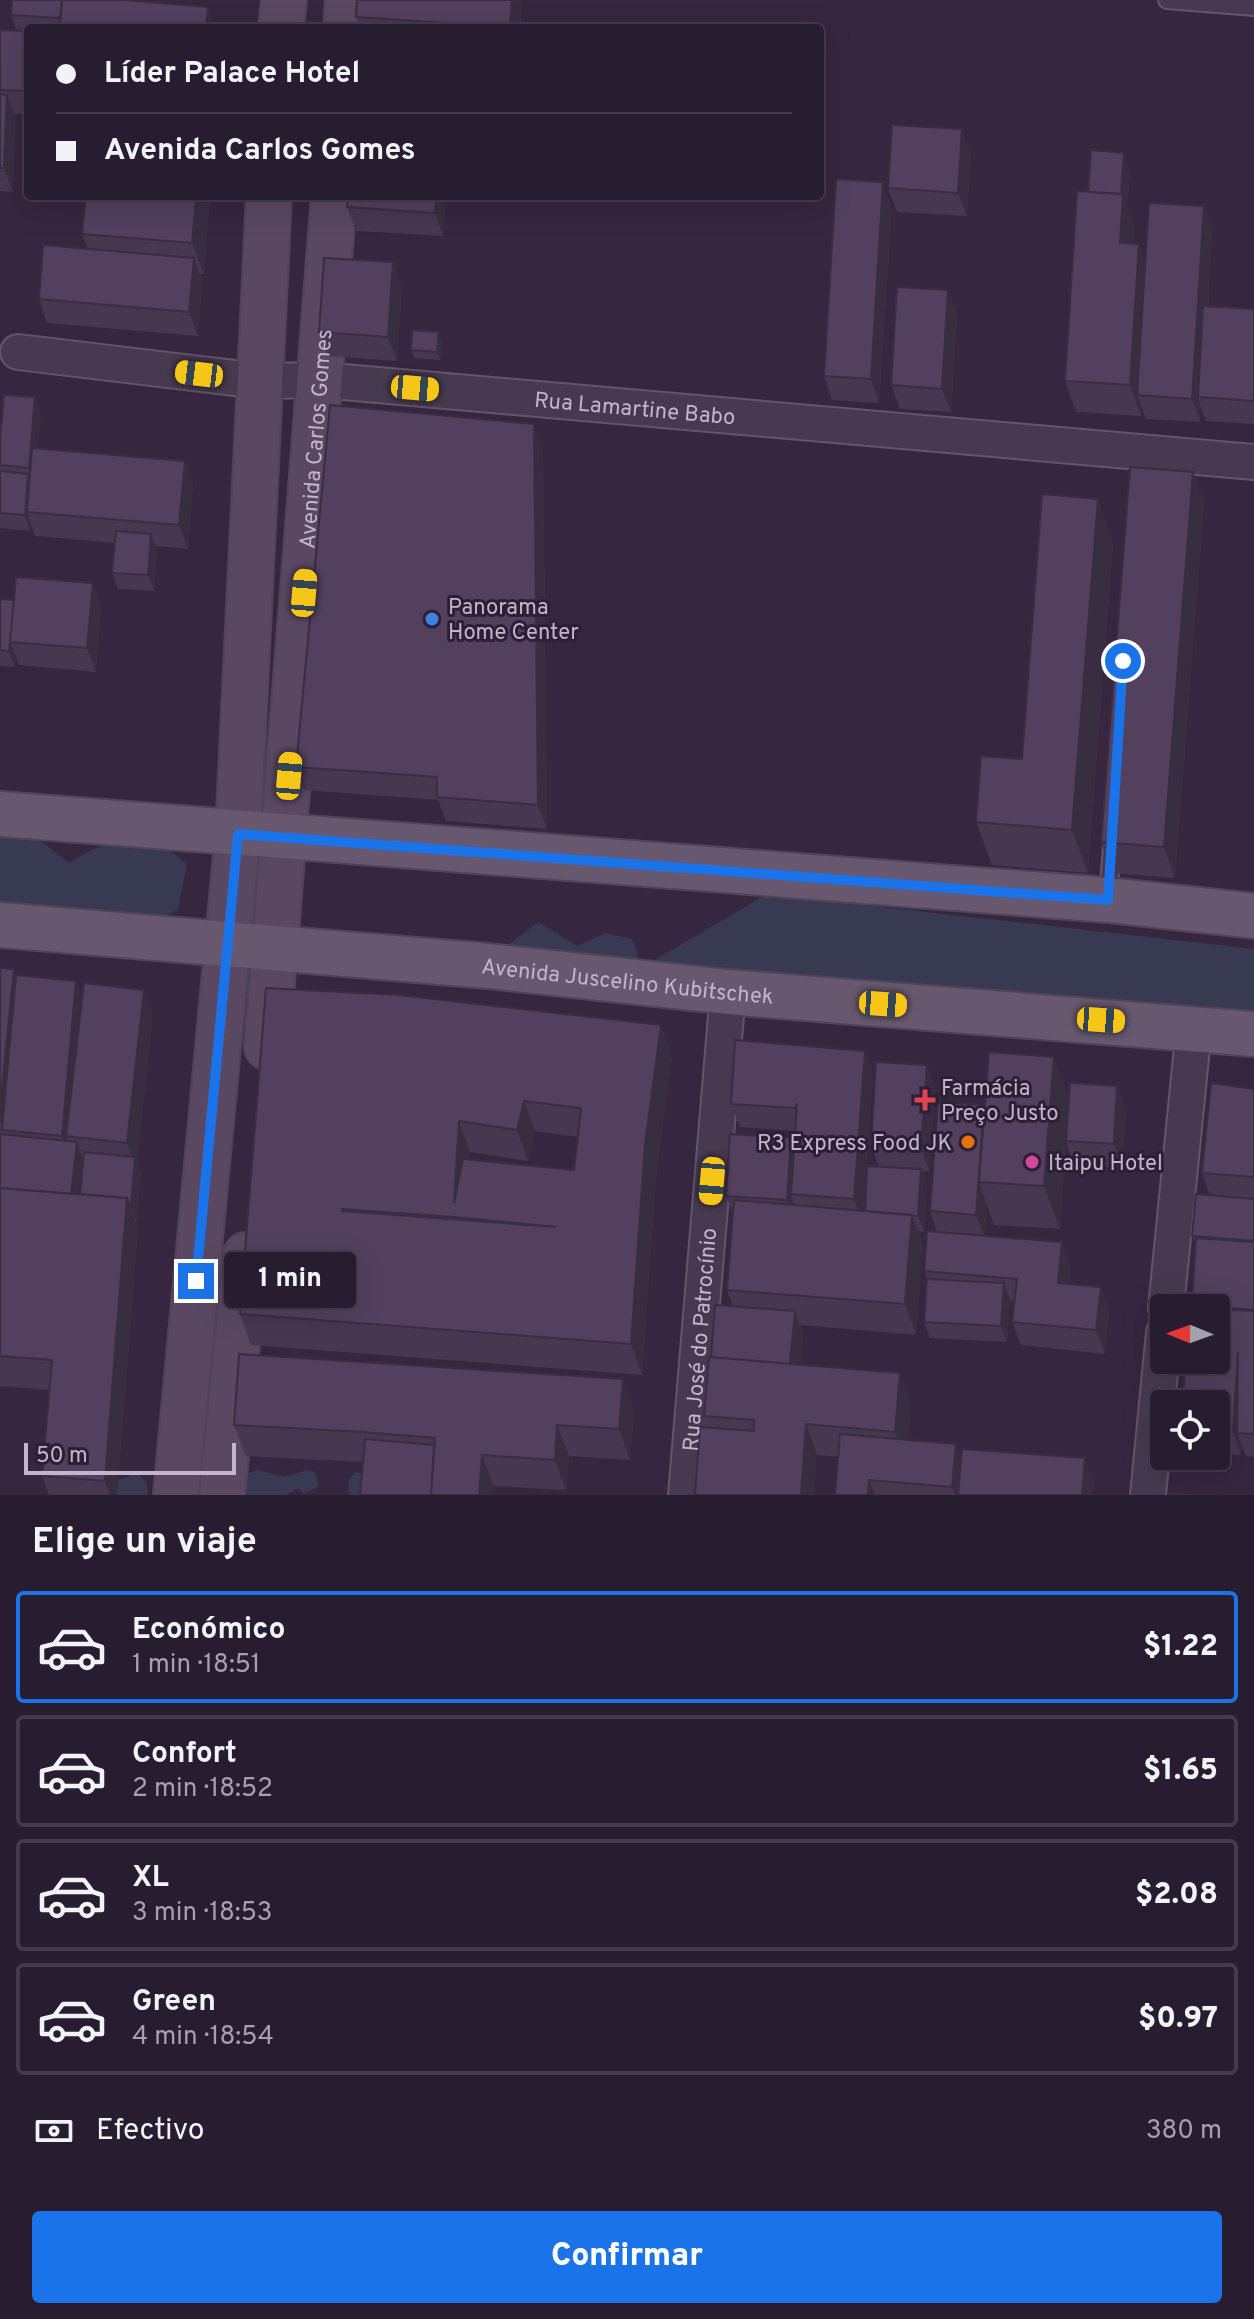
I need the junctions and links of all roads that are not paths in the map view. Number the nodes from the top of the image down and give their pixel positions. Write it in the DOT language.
graph roads {
  1 [pos="284,0"];
  2 [pos="348,0"];
  3 [pos="1167,0"];
  4 [pos="1254,7"];
  5 [pos="281,24"];
  6 [pos="346,24"];
  7 [pos="269,200"];
  8 [pos="334,200"];
  9 [pos="18,352"];
  10 [pos="321,380"];
  11 [pos="259,381"];
  12 [pos="1254,462"];
  13 [pos="0,814"];
  14 [pos="1113,823"];
  15 [pos="238,834"];
  16 [pos="285,837"];
  17 [pos="1108,900"];
  18 [pos="1254,916"];
  19 [pos="0,925"];
  20 [pos="228,944"];
  21 [pos="277,948"];
  22 [pos="728,992"];
  23 [pos="1194,1027"];
  24 [pos="1254,1034"];
  25 [pos="263,1088"];
  26 [pos="250,1214"];
  27 [pos="1167,1294"];
  28 [pos="1160,1374"];
  29 [pos="176,1495"];
  30 [pos="222,1495"];
  31 [pos="686,1495"];
  32 [pos="1148,1495"];
  1 -- 5 [label="street"];
  2 -- 6 [label="street"];
  3 -- 4 [label="lane"];
  7 -- 11 [label="street"];
  8 -- 10 [label="street, Avenida Carlos Gomes"];
  9 -- 11 [label="street, Rua Lamartine Babo"];
  10 -- 11 [label="street, Rua Lamartine Babo"];
  10 -- 12 [label="street, Rua Lamartine Babo"];
  10 -- 16 [label="street, Avenida Carlos Gomes"];
  11 -- 15 [label="street"];
  13 -- 15 [label="main road"];
  14 -- 17 [label="lane"];
  15 -- 16 [label="main road"];
  15 -- 20 [label="street"];
  16 -- 17 [label="main road"];
  16 -- 21 [label="street, Avenida Carlos Gomes"];
  17 -- 18 [label="main road"];
  19 -- 20 [label="main road, Avenida Juscelino Kubitschek"];
  20 -- 21 [label="main road, Avenida Juscelino Kubitschek"];
  20 -- 29 [label="street"];
  21 -- 22 [label="main road, Avenida Juscelino Kubitschek"];
  21 -- 25 [label="street, Avenida Carlos Gomes"];
  22 -- 23 [label="main road, Avenida Juscelino Kubitschek"];
  22 -- 31 [label="street, Rua José do Patrocínio"];
  23 -- 24 [label="main road, Avenida Juscelino Kubitschek"];
  23 -- 27 [label="street"];
  26 -- 30 [label="street"];
  28 -- 32 [label="street"];
}
